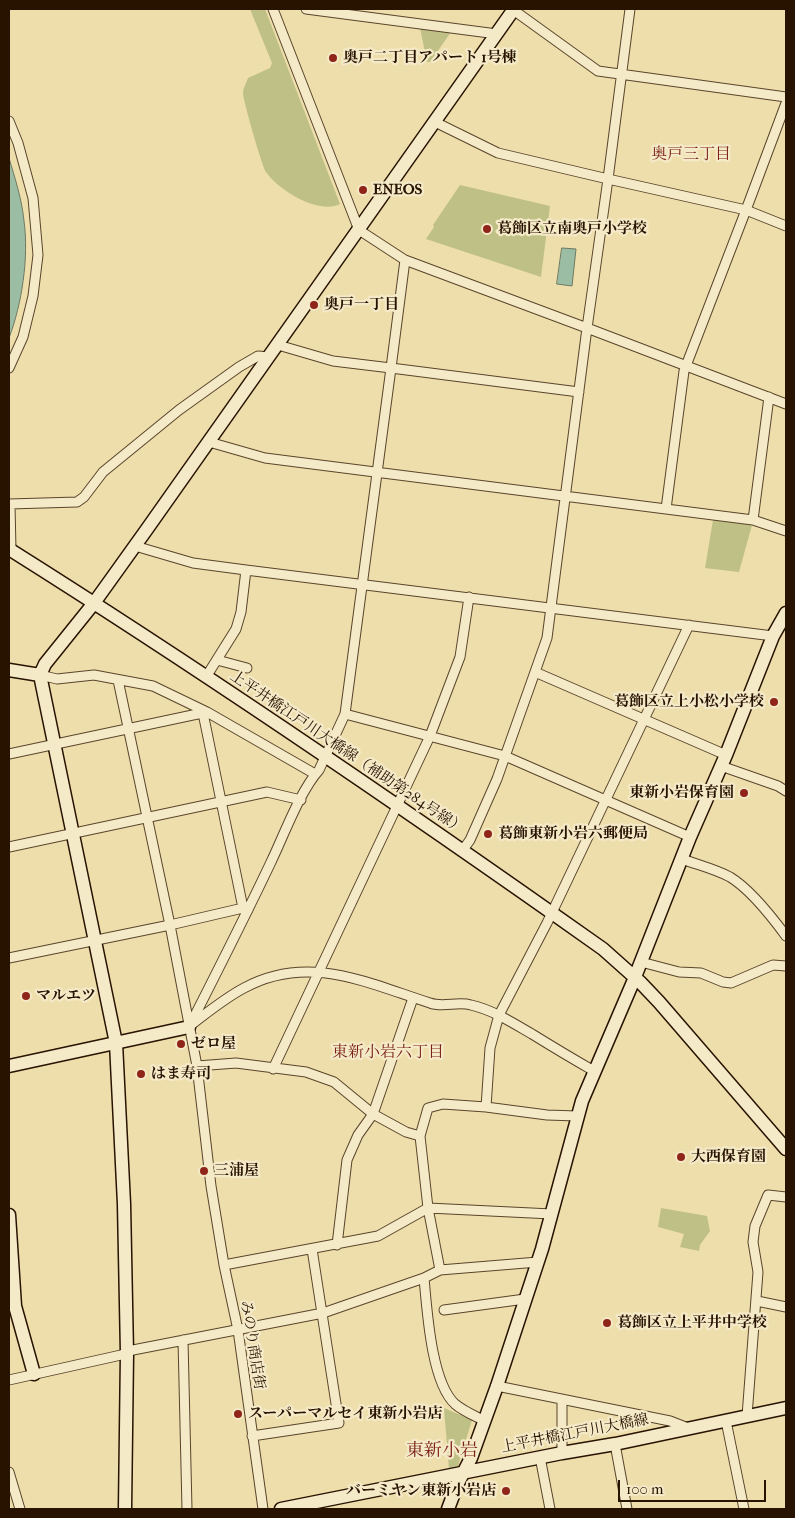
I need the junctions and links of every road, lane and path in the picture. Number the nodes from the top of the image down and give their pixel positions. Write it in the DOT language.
graph roads {
  1 [pos="273,9"];
  2 [pos="306,9"];
  3 [pos="513,9"];
  4 [pos="630,9"];
  5 [pos="497,34"];
  6 [pos="622,74"];
  7 [pos="786,97"];
  8 [pos="786,102"];
  9 [pos="9,121"];
  10 [pos="435,122"];
  11 [pos="608,179"];
  12 [pos="746,210"];
  13 [pos="786,226"];
  14 [pos="359,230"];
  15 [pos="405,260"];
  16 [pos="587,328"];
  17 [pos="278,345"];
  18 [pos="269,356"];
  19 [pos="686,365"];
  20 [pos="9,368"];
  21 [pos="391,368"];
  22 [pos="579,392"];
  23 [pos="769,397"];
  24 [pos="786,404"];
  25 [pos="209,442"];
  26 [pos="377,472"];
  27 [pos="565,496"];
  28 [pos="9,504"];
  29 [pos="666,509"];
  30 [pos="753,520"];
  31 [pos="786,531"];
  32 [pos="134,546"];
  33 [pos="10,549"];
  34 [pos="246,570"];
  35 [pos="362,584"];
  36 [pos="469,597"];
  37 [pos="94,602"];
  38 [pos="551,608"];
  39 [pos="785,617"];
  40 [pos="689,625"];
  41 [pos="773,636"];
  42 [pos="218,660"];
  43 [pos="247,668"];
  44 [pos="9,670"];
  45 [pos="535,672"];
  46 [pos="40,675"];
  47 [pos="206,677"];
  48 [pos="118,680"];
  49 [pos="207,712"];
  50 [pos="345,714"];
  51 [pos="644,719"];
  52 [pos="129,729"];
  53 [pos="430,736"];
  54 [pos="54,744"];
  55 [pos="9,754"];
  56 [pos="325,756"];
  57 [pos="505,756"];
  58 [pos="723,760"];
  59 [pos="315,774"];
  60 [pos="786,791"];
  61 [pos="301,800"];
  62 [pos="220,802"];
  63 [pos="606,802"];
  64 [pos="398,806"];
  65 [pos="147,817"];
  66 [pos="72,832"];
  67 [pos="690,837"];
  68 [pos="9,847"];
  69 [pos="462,852"];
  70 [pos="682,859"];
  71 [pos="246,909"];
  72 [pos="552,913"];
  73 [pos="170,925"];
  74 [pos="786,936"];
  75 [pos="94,940"];
  76 [pos="9,958"];
  77 [pos="641,962"];
  78 [pos="786,966"];
  79 [pos="320,971"];
  80 [pos="635,978"];
  81 [pos="413,998"];
  82 [pos="499,1015"];
  83 [pos="189,1027"];
  84 [pos="116,1043"];
  85 [pos="9,1066"];
  86 [pos="197,1066"];
  87 [pos="273,1069"];
  88 [pos="594,1071"];
  89 [pos="486,1107"];
  90 [pos="373,1114"];
  91 [pos="578,1116"];
  92 [pos="420,1136"];
  93 [pos="786,1149"];
  94 [pos="786,1197"];
  95 [pos="428,1208"];
  96 [pos="552,1214"];
  97 [pos="9,1215"];
  98 [pos="9,1223"];
  99 [pos="337,1245"];
  100 [pos="312,1250"];
  101 [pos="538,1262"];
  102 [pos="224,1265"];
  103 [pos="440,1270"];
  104 [pos="424,1278"];
  105 [pos="525,1300"];
  106 [pos="757,1301"];
  107 [pos="786,1307"];
  108 [pos="444,1310"];
  109 [pos="323,1313"];
  110 [pos="238,1330"];
  111 [pos="183,1340"];
  112 [pos="127,1353"];
  113 [pos="34,1374"];
  114 [pos="9,1380"];
  115 [pos="497,1386"];
  116 [pos="562,1400"];
  117 [pos="786,1408"];
  118 [pos="747,1416"];
  119 [pos="485,1421"];
  120 [pos="726,1421"];
  121 [pos="688,1428"];
  122 [pos="252,1436"];
  123 [pos="615,1444"];
  124 [pos="562,1453"];
  125 [pos="540,1457"];
  126 [pos="9,1472"];
  127 [pos="462,1472"];
  128 [pos="15,1506"];
  129 [pos="451,1506"];
  130 [pos="125,1509"];
  131 [pos="187,1509"];
  132 [pos="263,1509"];
  133 [pos="281,1509"];
  134 [pos="550,1509"];
  135 [pos="627,1509"];
  136 [pos="744,1509"];
  1 -- 14 [label="street"];
  2 -- 5 [label="street"];
  3 -- 5 [label="street"];
  3 -- 6 [label="street"];
  4 -- 6 [label="street"];
  5 -- 10 [label="street"];
  6 -- 7 [label="street"];
  6 -- 11 [label="street"];
  8 -- 12 [label="street"];
  9 -- 20 [label="street"];
  10 -- 11 [label="street"];
  10 -- 14 [label="street"];
  11 -- 12 [label="street"];
  11 -- 16 [label="street"];
  12 -- 13 [label="street"];
  12 -- 19 [label="street"];
  14 -- 15 [label="street"];
  14 -- 17 [label="street"];
  15 -- 16 [label="street"];
  15 -- 21 [label="street"];
  16 -- 19 [label="street"];
  16 -- 22 [label="street"];
  17 -- 18 [label="street"];
  17 -- 21 [label="street"];
  18 -- 25 [label="street"];
  18 -- 28 [label="street"];
  19 -- 23 [label="street"];
  19 -- 29 [label="street"];
  21 -- 22 [label="street"];
  21 -- 26 [label="street"];
  22 -- 27 [label="street"];
  23 -- 24 [label="street"];
  23 -- 30 [label="street"];
  25 -- 26 [label="street"];
  25 -- 32 [label="street"];
  26 -- 27 [label="street"];
  26 -- 35 [label="street"];
  27 -- 29 [label="street"];
  27 -- 38 [label="street"];
  28 -- 33 [label="street"];
  29 -- 30 [label="street"];
  30 -- 31 [label="street"];
  32 -- 34 [label="street"];
  32 -- 37 [label="street"];
  33 -- 37 [label="street, 上平井橋江戸川大橋線（補助第284号線）"];
  34 -- 35 [label="street"];
  34 -- 42 [label="street"];
  35 -- 36 [label="street"];
  35 -- 50 [label="street"];
  36 -- 38 [label="street"];
  36 -- 53 [label="street"];
  37 -- 46 [label="street"];
  37 -- 47 [label="street, 上平井橋江戸川大橋線（補助第284号線）"];
  38 -- 40 [label="street"];
  38 -- 45 [label="street"];
  39 -- 41 [label="street"];
  40 -- 41 [label="street"];
  40 -- 51 [label="street"];
  41 -- 58 [label="street"];
  42 -- 43 [label="street"];
  42 -- 47 [label="street"];
  44 -- 46 [label="street"];
  45 -- 51 [label="street"];
  45 -- 57 [label="street"];
  46 -- 48 [label="street"];
  46 -- 54 [label="street"];
  47 -- 56 [label="street, 上平井橋江戸川大橋線（補助第284号線）"];
  48 -- 49 [label="street"];
  48 -- 52 [label="street, みのり商店街"];
  49 -- 52 [label="street"];
  49 -- 59 [label="street"];
  49 -- 62 [label="street"];
  50 -- 53 [label="street"];
  50 -- 56 [label="street"];
  51 -- 58 [label="street"];
  51 -- 63 [label="street"];
  52 -- 54 [label="street"];
  52 -- 65 [label="street, みのり商店街"];
  53 -- 57 [label="street"];
  53 -- 64 [label="street"];
  54 -- 55 [label="street"];
  54 -- 66 [label="street"];
  56 -- 59 [label="street"];
  56 -- 64 [label="street, 上平井橋江戸川大橋線（補助第284号線）"];
  57 -- 63 [label="street"];
  57 -- 69 [label="street"];
  58 -- 60 [label="street"];
  58 -- 67 [label="street"];
  59 -- 61 [label="street"];
  61 -- 62 [label="street"];
  61 -- 71 [label="street"];
  62 -- 65 [label="street"];
  62 -- 71 [label="street"];
  63 -- 67 [label="street"];
  63 -- 72 [label="street"];
  64 -- 69 [label="street, 上平井橋江戸川大橋線（補助第284号線）"];
  64 -- 79 [label="street"];
  65 -- 66 [label="street"];
  65 -- 73 [label="street, みのり商店街"];
  66 -- 68 [label="street"];
  66 -- 75 [label="street"];
  67 -- 70 [label="street"];
  69 -- 72 [label="street, 上平井橋江戸川大橋線（補助第284号線）"];
  70 -- 74 [label="street"];
  70 -- 77 [label="street"];
  71 -- 73 [label="street"];
  71 -- 83 [label="street"];
  72 -- 80 [label="street, 上平井橋江戸川大橋線（補助第284号線）"];
  72 -- 82 [label="street"];
  73 -- 75 [label="street"];
  73 -- 83 [label="street, みのり商店街"];
  75 -- 76 [label="street"];
  75 -- 84 [label="street"];
  77 -- 78 [label="street"];
  77 -- 80 [label="street"];
  79 -- 81 [label="street"];
  79 -- 83 [label="street"];
  79 -- 87 [label="street"];
  80 -- 88 [label="street"];
  80 -- 93 [label="street, 上平井橋江戸川大橋線（補助第284号線）"];
  81 -- 82 [label="street"];
  81 -- 90 [label="street"];
  82 -- 88 [label="street"];
  82 -- 89 [label="street"];
  83 -- 84 [label="street"];
  83 -- 86 [label="street, みのり商店街"];
  84 -- 85 [label="street"];
  84 -- 112 [label="street"];
  86 -- 87 [label="street"];
  86 -- 102 [label="street, みのり商店街"];
  87 -- 90 [label="street"];
  88 -- 91 [label="street"];
  89 -- 91 [label="street"];
  89 -- 92 [label="street"];
  90 -- 92 [label="street"];
  90 -- 99 [label="street"];
  91 -- 96 [label="street"];
  92 -- 95 [label="street"];
  94 -- 106 [label="street"];
  95 -- 96 [label="street"];
  95 -- 99 [label="street"];
  95 -- 103 [label="street"];
  96 -- 101 [label="street"];
  97 -- 98 [label="street"];
  98 -- 113 [label="street"];
  99 -- 100 [label="street"];
  100 -- 102 [label="street"];
  100 -- 109 [label="street"];
  101 -- 103 [label="street"];
  101 -- 105 [label="street"];
  102 -- 110 [label="street, みのり商店街"];
  103 -- 104 [label="street"];
  104 -- 109 [label="street"];
  104 -- 119 [label="street"];
  105 -- 108 [label="street"];
  105 -- 115 [label="street"];
  106 -- 107 [label="street"];
  106 -- 118 [label="street"];
  109 -- 110 [label="street"];
  109 -- 122 [label="street"];
  110 -- 111 [label="street"];
  110 -- 122 [label="street, みのり商店街"];
  111 -- 112 [label="street"];
  111 -- 131 [label="street"];
  112 -- 113 [label="street"];
  112 -- 130 [label="street"];
  113 -- 114 [label="street"];
  115 -- 116 [label="street"];
  115 -- 119 [label="street"];
  116 -- 121 [label="street"];
  116 -- 124 [label="street"];
  117 -- 118 [label="street, 上平井橋江戸川大橋線"];
  118 -- 120 [label="street, 上平井橋江戸川大橋線"];
  119 -- 127 [label="street"];
  120 -- 121 [label="street, 上平井橋江戸川大橋線"];
  120 -- 136 [label="street"];
  121 -- 123 [label="street, 上平井橋江戸川大橋線"];
  122 -- 132 [label="street, みのり商店街"];
  123 -- 124 [label="street, 上平井橋江戸川大橋線"];
  123 -- 135 [label="street"];
  124 -- 125 [label="street, 上平井橋江戸川大橋線"];
  125 -- 127 [label="street, 上平井橋江戸川大橋線"];
  125 -- 134 [label="street"];
  126 -- 128 [label="street"];
  127 -- 129 [label="street"];
  127 -- 133 [label="street, 上平井橋江戸川大橋線"];
}
